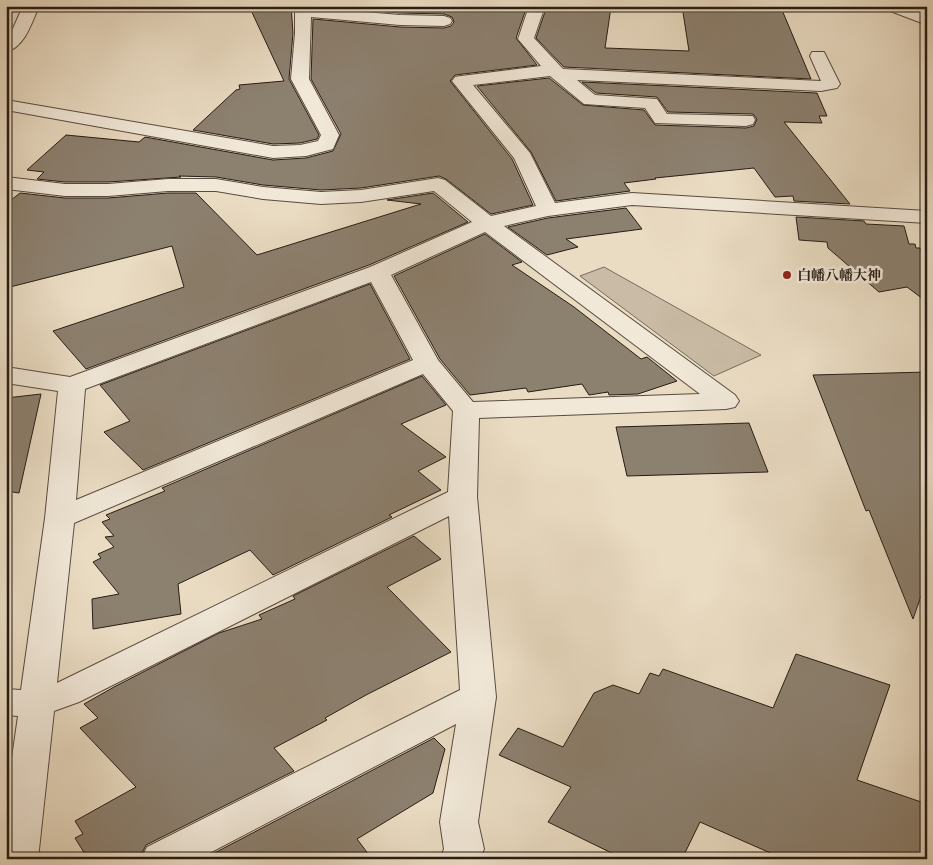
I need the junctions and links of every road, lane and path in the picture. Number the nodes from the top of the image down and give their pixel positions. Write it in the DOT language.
graph roads {
  1 [pos="31,6"];
  2 [pos="536,6"];
  3 [pos="890,6"];
  4 [pos="302,9"];
  5 [pos="927,20"];
  6 [pos="444,22"];
  7 [pos="6,48"];
  8 [pos="818,56"];
  9 [pos="557,72"];
  10 [pos="6,105"];
  11 [pos="746,120"];
  12 [pos="6,183"];
  13 [pos="548,210"];
  14 [pos="927,217"];
  15 [pos="487,223"];
  16 [pos="378,272"];
  17 [pos="427,364"];
  18 [pos="6,375"];
  19 [pos="72,385"];
  20 [pos="466,410"];
  21 [pos="462,497"];
  22 [pos="60,518"];
  23 [pos="478,697"];
  24 [pos="21,703"];
  25 [pos="18,859"];
  26 [pos="161,859"];
  27 [pos="460,859"];
  1 -- 7 [label="street"];
  2 -- 9 [label="street"];
  3 -- 5 [label="street"];
  4 -- 6 [label="street"];
  4 -- 10 [label="street"];
  8 -- 9 [label="street"];
  9 -- 11 [label="street"];
  9 -- 13 [label="street"];
  12 -- 15 [label="street"];
  13 -- 14 [label="street"];
  13 -- 15 [label="street"];
  15 -- 16 [label="street"];
  15 -- 20 [label="street"];
  16 -- 17 [label="street"];
  16 -- 19 [label="street"];
  17 -- 20 [label="street"];
  17 -- 22 [label="street"];
  18 -- 19 [label="street"];
  19 -- 22 [label="street"];
  20 -- 21 [label="street"];
  21 -- 23 [label="street"];
  21 -- 24 [label="street"];
  22 -- 24 [label="street"];
  23 -- 26 [label="street"];
  23 -- 27 [label="street"];
  24 -- 25 [label="street"];
}
